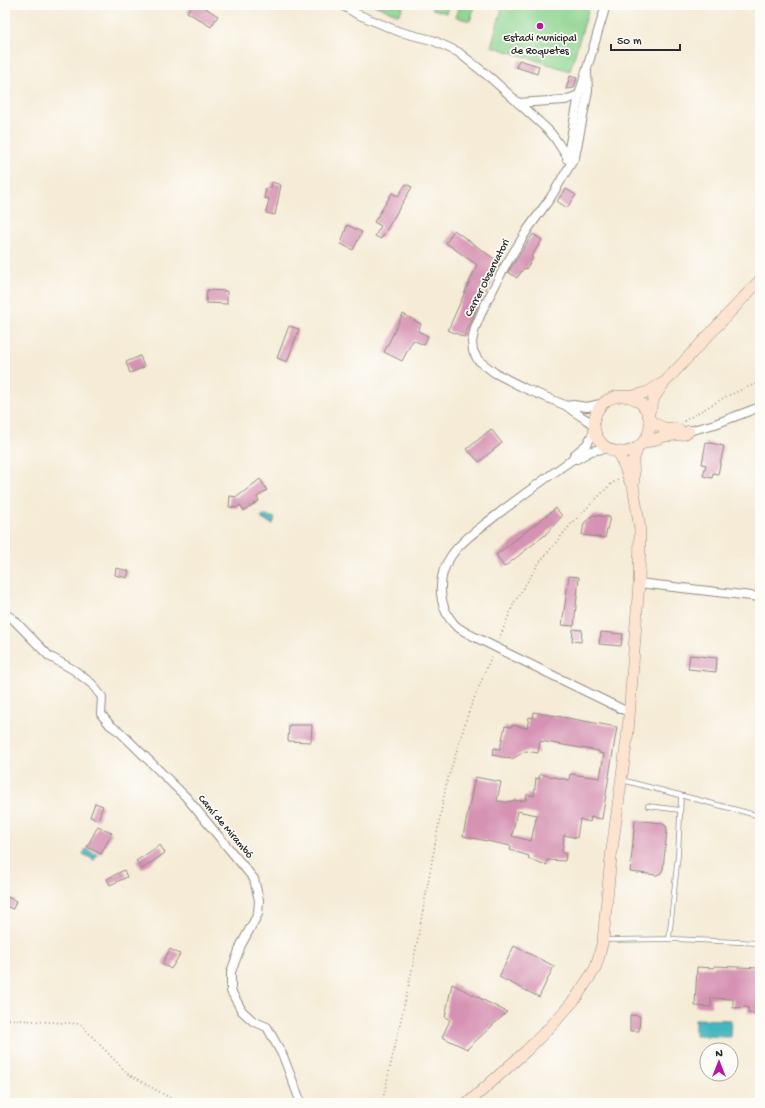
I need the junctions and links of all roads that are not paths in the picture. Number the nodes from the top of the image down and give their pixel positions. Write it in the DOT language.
graph roads {
  1 [pos="342,5"];
  2 [pos="606,5"];
  3 [pos="587,72"];
  4 [pos="579,95"];
  5 [pos="569,99"];
  6 [pos="518,103"];
  7 [pos="577,105"];
  8 [pos="581,125"];
  9 [pos="579,137"];
  10 [pos="556,138"];
  11 [pos="570,140"];
  12 [pos="567,156"];
  13 [pos="567,168"];
  14 [pos="760,280"];
  15 [pos="664,383"];
  16 [pos="629,397"];
  17 [pos="604,403"];
  18 [pos="567,406"];
  19 [pos="760,407"];
  20 [pos="649,418"];
  21 [pos="686,426"];
  22 [pos="595,428"];
  23 [pos="640,446"];
  24 [pos="612,450"];
  25 [pos="573,459"];
  26 [pos="633,485"];
  27 [pos="639,583"];
  28 [pos="760,597"];
  29 [pos="5,614"];
  30 [pos="630,713"];
  31 [pos="622,780"];
  32 [pos="682,796"];
  33 [pos="648,806"];
  34 [pos="680,810"];
  35 [pos="760,816"];
  36 [pos="669,939"];
  37 [pos="603,940"];
  38 [pos="760,943"];
  39 [pos="301,1103"];
  40 [pos="468,1103"];
  1 -- 6 [label="street"];
  2 -- 3 [label="street, Carrer Observatori"];
  3 -- 4 [label="street, Carrer Observatori"];
  3 -- 8 [label="street"];
  4 -- 5 [label="street"];
  4 -- 7 [label="street, Carrer Observatori"];
  5 -- 6 [label="street"];
  5 -- 7 [label="street"];
  6 -- 10 [label="street"];
  7 -- 8 [label="street"];
  7 -- 11 [label="street, Carrer Observatori"];
  8 -- 9 [label="street"];
  9 -- 11 [label="street"];
  9 -- 13 [label="street"];
  10 -- 11 [label="street"];
  10 -- 12 [label="street"];
  11 -- 12 [label="street, Carrer Observatori"];
  12 -- 13 [label="street, Carrer Observatori"];
  13 -- 18 [label="street, Carrer Observatori"];
  14 -- 15 [label="street"];
  15 -- 16 [label="street"];
  15 -- 20 [label="street"];
  16 -- 17 [label="street"];
  16 -- 20 [label="street"];
  17 -- 18 [label="street"];
  17 -- 22 [label="street"];
  18 -- 22 [label="street"];
  19 -- 21 [label="street"];
  20 -- 21 [label="street"];
  20 -- 23 [label="street"];
  21 -- 23 [label="street"];
  22 -- 24 [label="street"];
  22 -- 25 [label="street"];
  23 -- 24 [label="street"];
  23 -- 26 [label="street"];
  24 -- 25 [label="street"];
  24 -- 26 [label="street"];
  25 -- 30 [label="street, bridge"];
  26 -- 27 [label="street"];
  27 -- 28 [label="street"];
  27 -- 30 [label="street"];
  29 -- 39 [label="street, Camí de Mirambó"];
  30 -- 31 [label="street"];
  31 -- 32 [label="lane"];
  31 -- 37 [label="street"];
  32 -- 34 [label="lane"];
  32 -- 35 [label="lane"];
  33 -- 34 [label="lane"];
  34 -- 36 [label="lane"];
  36 -- 37 [label="lane"];
  36 -- 38 [label="lane"];
  37 -- 40 [label="street"];
}
